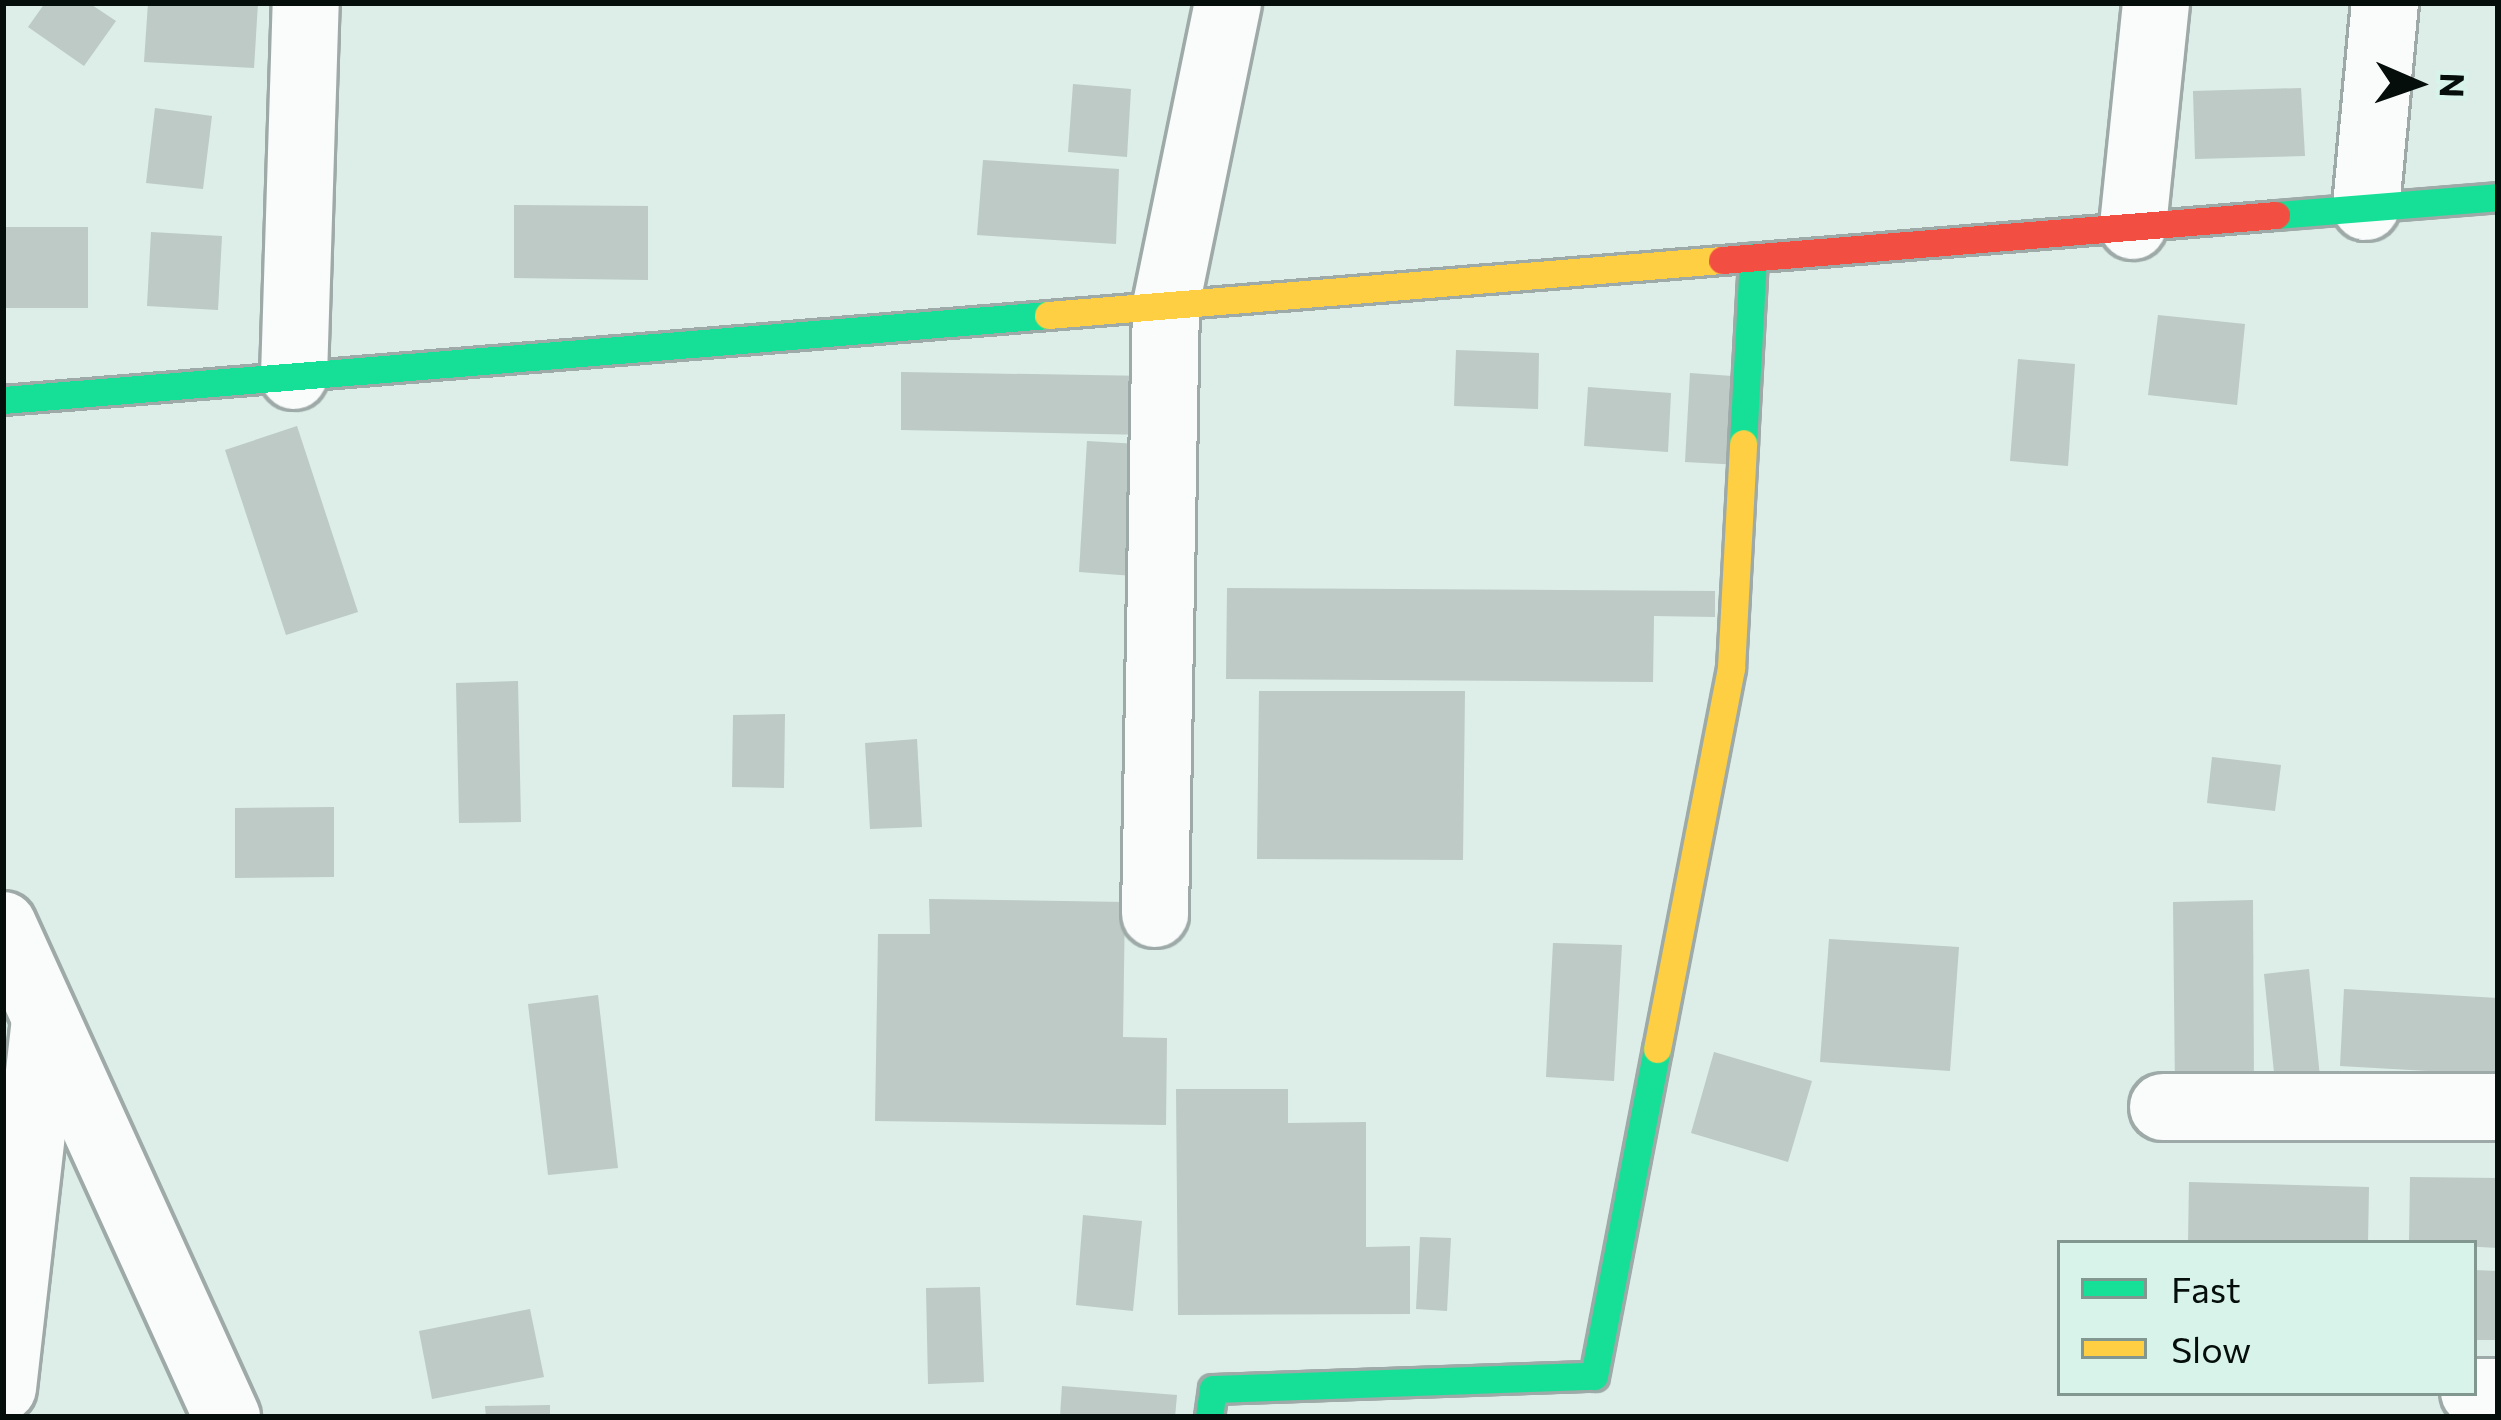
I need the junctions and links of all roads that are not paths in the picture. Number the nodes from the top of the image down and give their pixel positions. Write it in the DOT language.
graph roads {
  1 [pos="306,3"];
  2 [pos="1228,3"];
  3 [pos="2156,3"];
  4 [pos="2385,3"];
  5 [pos="2498,196"];
  6 [pos="2366,207"];
  7 [pos="2134,226"];
  8 [pos="1753,257"];
  9 [pos="1166,304"];
  10 [pos="294,376"];
  11 [pos="3,400"];
  12 [pos="1155,914"];
  13 [pos="3,926"];
  14 [pos="45,1019"];
  15 [pos="2163,1107"];
  16 [pos="2498,1107"];
  17 [pos="3,1388"];
  18 [pos="227,1417"];
  19 [pos="1209,1417"];
  1 -- 10 [label="street"];
  2 -- 9 [label="street"];
  3 -- 7 [label="street"];
  4 -- 6 [label="street"];
  5 -- 6 [label="street"];
  6 -- 7 [label="street"];
  7 -- 8 [label="street"];
  8 -- 9 [label="street"];
  8 -- 19 [label="street"];
  9 -- 10 [label="street"];
  9 -- 12 [label="street"];
  10 -- 11 [label="street"];
  13 -- 14 [label="street"];
  14 -- 17 [label="street"];
  14 -- 18 [label="street"];
  15 -- 16 [label="street"];
}
